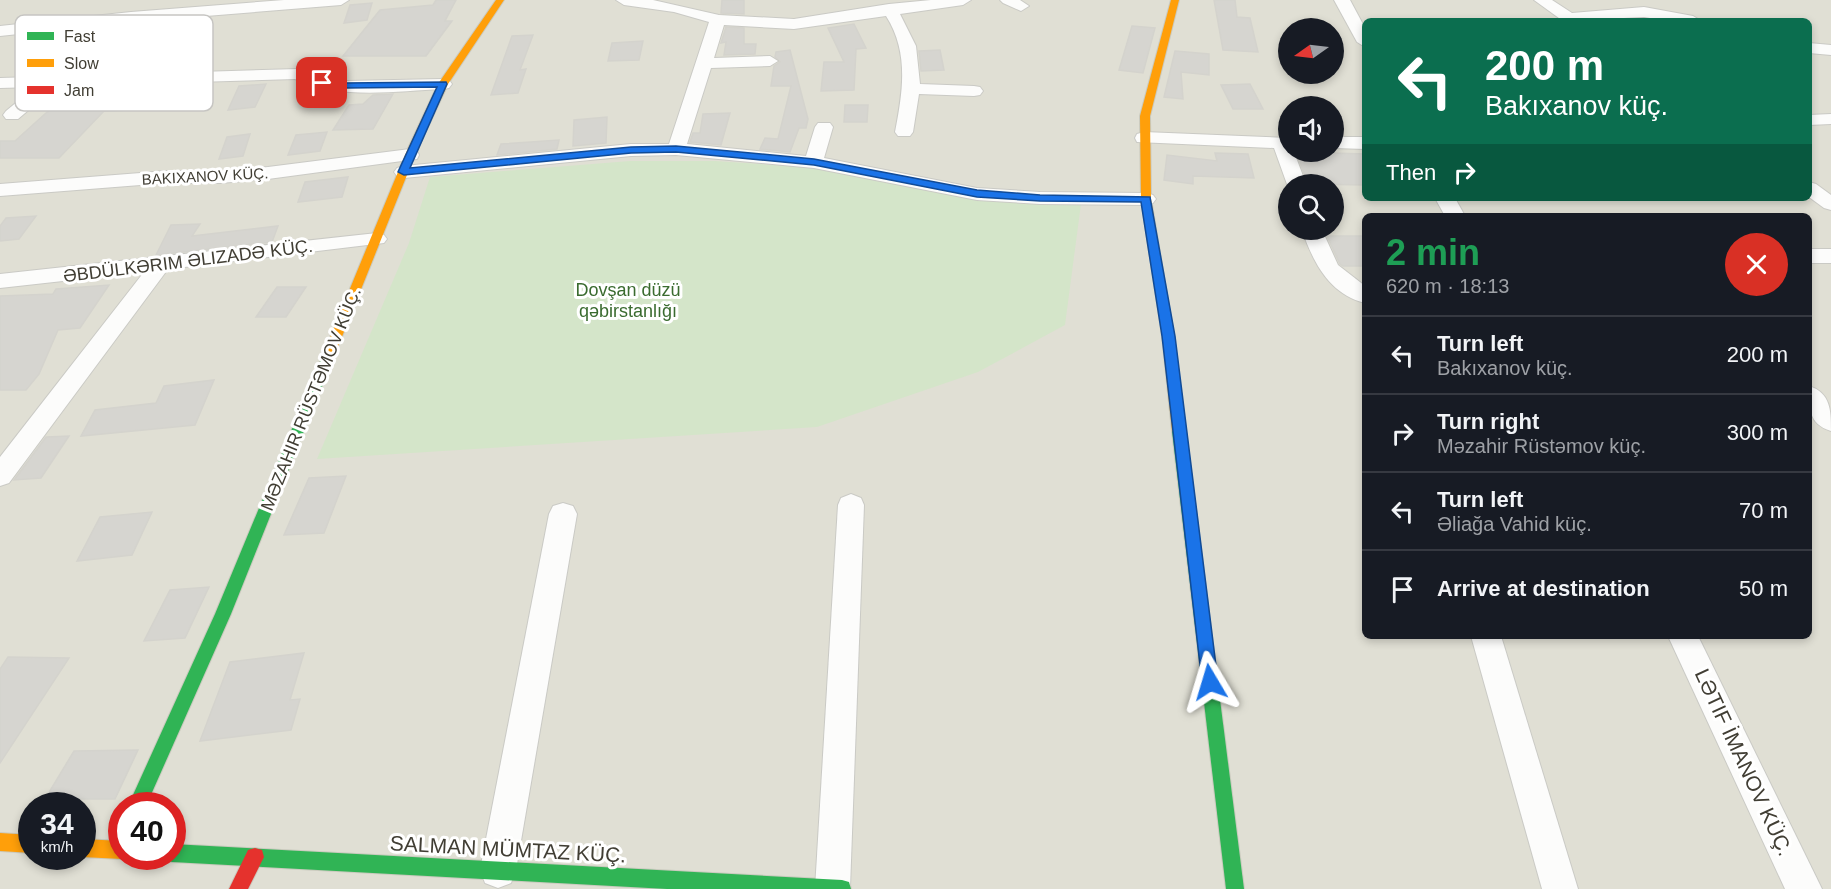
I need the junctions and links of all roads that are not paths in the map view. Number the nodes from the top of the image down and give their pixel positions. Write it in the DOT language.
graph roads {
  1 [pos="341,0"];
  2 [pos="500,0"];
  3 [pos="624,0"];
  4 [pos="963,0"];
  5 [pos="1174,0"];
  6 [pos="1342,0"];
  7 [pos="1542,0"];
  8 [pos="889,9"];
  9 [pos="156,15"];
  10 [pos="1568,18"];
  11 [pos="1589,18"];
  12 [pos="1677,18"];
  13 [pos="718,20"];
  14 [pos="15,29"];
  15 [pos="0,31"];
  16 [pos="1362,37"];
  17 [pos="1812,48"];
  18 [pos="1831,50"];
  19 [pos="770,61"];
  20 [pos="704,63"];
  21 [pos="213,77"];
  22 [pos="443,84"];
  23 [pos="912,89"];
  24 [pos="974,91"];
  25 [pos="17,111"];
  26 [pos="12,115"];
  27 [pos="1831,119"];
  28 [pos="1812,120"];
  29 [pos="824,127"];
  30 [pos="904,132"];
  31 [pos="1144,138"];
  32 [pos="1278,143"];
  33 [pos="1344,143"];
  34 [pos="1362,143"];
  35 [pos="676,149"];
  36 [pos="814,162"];
  37 [pos="407,163"];
  38 [pos="1831,185"];
  39 [pos="1812,187"];
  40 [pos="1812,189"];
  41 [pos="0,190"];
  42 [pos="1146,199"];
  43 [pos="1831,204"];
  44 [pos="377,239"];
  45 [pos="1315,240"];
  46 [pos="1812,256"];
  47 [pos="1831,256"];
  48 [pos="160,265"];
  49 [pos="0,281"];
  50 [pos="1362,294"];
  51 [pos="1812,399"];
  52 [pos="1831,422"];
  53 [pos="0,476"];
  54 [pos="851,505"];
  55 [pos="563,514"];
  56 [pos="1487,639"];
  57 [pos="1684,639"];
  58 [pos="143,792"];
  59 [pos="0,842"];
  60 [pos="18,843"];
  61 [pos="186,854"];
  62 [pos="255,857"];
  63 [pos="498,870"];
  64 [pos="832,888"];
  65 [pos="238,889"];
  66 [pos="842,889"];
  67 [pos="1235,889"];
  68 [pos="1560,889"];
  69 [pos="1804,889"];
  1 -- 9 [label="street"];
  2 -- 22 [label="main road, MƏZAHIR RÜSTƏMOV KÜÇ."];
  3 -- 13 [label="street"];
  4 -- 8 [label="street"];
  5 -- 31 [label="main road"];
  6 -- 16 [label="street"];
  7 -- 10 [label="street"];
  8 -- 13 [label="street"];
  8 -- 23 [label="street"];
  11 -- 12 [label="street"];
  13 -- 20 [label="street"];
  14 -- 15 [label="street"];
  17 -- 18 [label="street"];
  19 -- 20 [label="street"];
  20 -- 35 [label="street"];
  21 -- 22 [label="street"];
  22 -- 37 [label="main road, MƏZAHIR RÜSTƏMOV KÜÇ."];
  23 -- 24 [label="street"];
  23 -- 30 [label="street"];
  25 -- 26 [label="street"];
  27 -- 28 [label="street"];
  29 -- 36 [label="street"];
  31 -- 32 [label="street"];
  31 -- 42 [label="main road"];
  33 -- 34 [label="street"];
  35 -- 36 [label="street"];
  35 -- 37 [label="street"];
  36 -- 42 [label="street"];
  37 -- 41 [label="street"];
  37 -- 44 [label="main road, MƏZAHIR RÜSTƏMOV KÜÇ."];
  38 -- 39 [label="street"];
  40 -- 43 [label="street"];
  42 -- 67 [label="main road"];
  44 -- 48 [label="street, ƏBDÜLKƏRIM ƏLIZADƏ KÜÇ."];
  44 -- 58 [label="main road, MƏZAHIR RÜSTƏMOV KÜÇ."];
  45 -- 50 [label="street"];
  46 -- 47 [label="street"];
  48 -- 49 [label="street, ƏBDÜLKƏRIM ƏLIZADƏ KÜÇ."];
  48 -- 53 [label="street"];
  51 -- 52 [label="street"];
  54 -- 64 [label="street"];
  55 -- 63 [label="street"];
  56 -- 68 [label="street"];
  57 -- 69 [label="street, LƏTIF İMANOV KÜÇ."];
  59 -- 60 [label="main road"];
  61 -- 62 [label="main road, SALMAN MÜMTAZ KÜÇ."];
  62 -- 63 [label="main road, SALMAN MÜMTAZ KÜÇ."];
  62 -- 65 [label="main road"];
  63 -- 64 [label="main road, SALMAN MÜMTAZ KÜÇ."];
  64 -- 66 [label="main road, SALMAN MÜMTAZ KÜÇ."];
}
